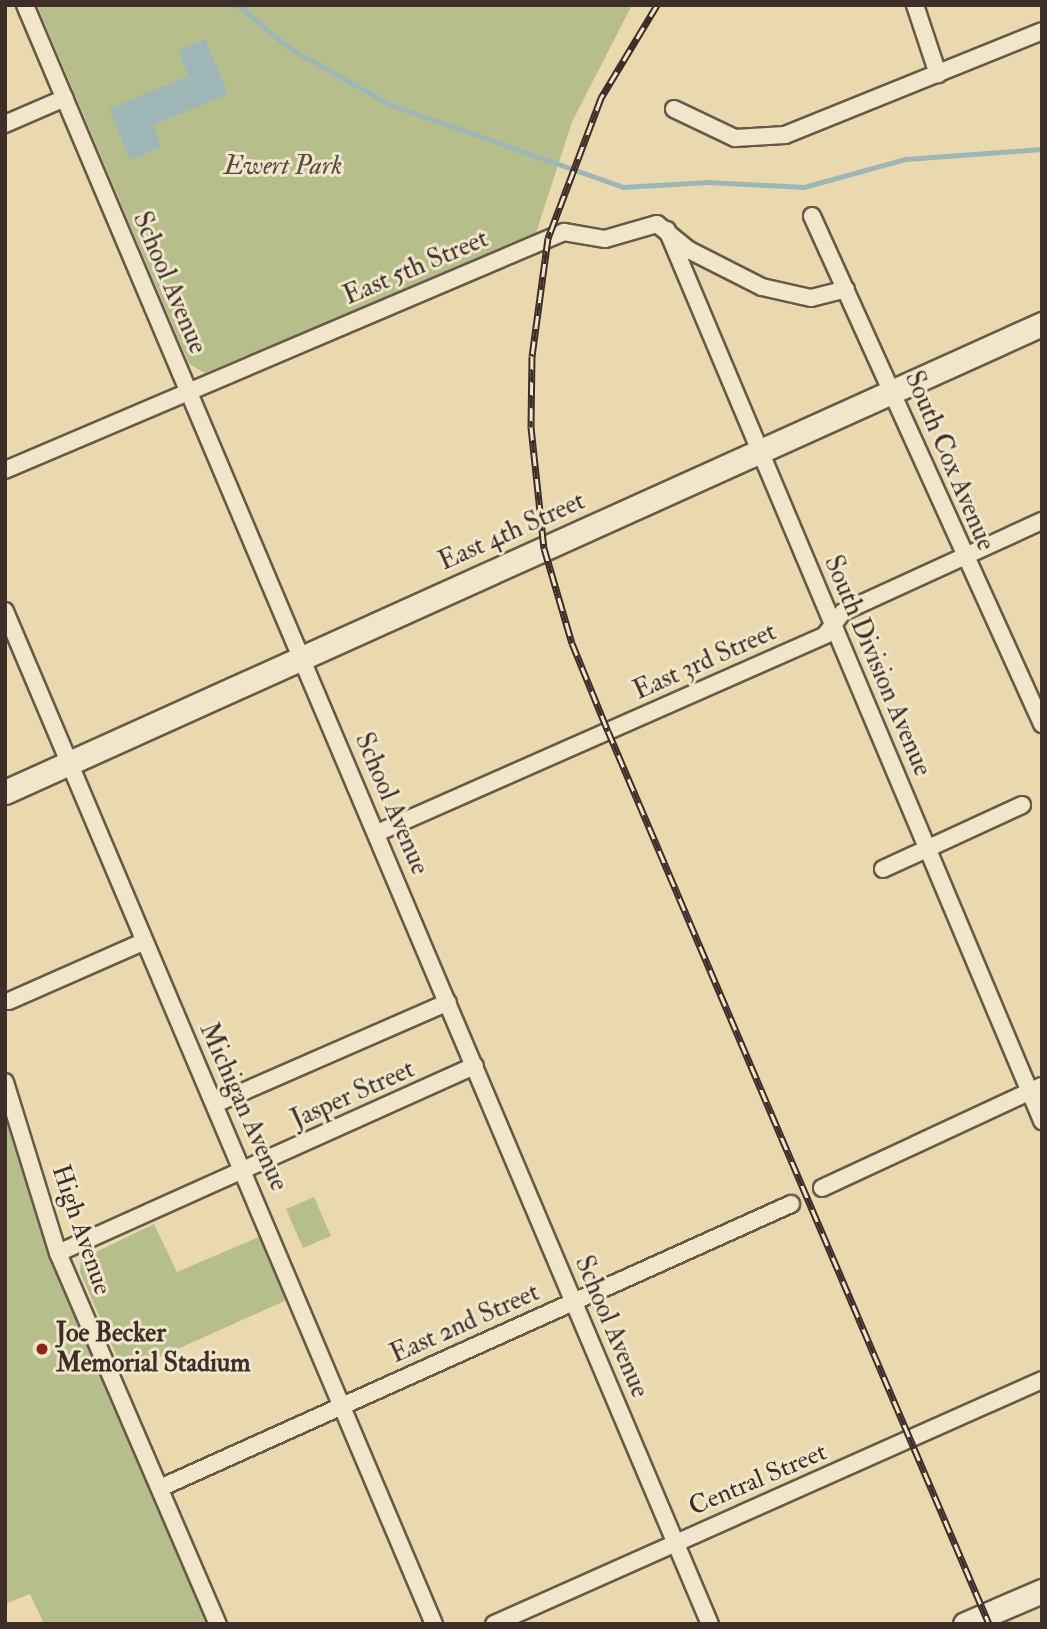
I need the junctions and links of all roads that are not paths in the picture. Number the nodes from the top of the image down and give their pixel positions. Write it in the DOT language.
graph roads {
  1 [pos="25,5"];
  2 [pos="915,5"];
  3 [pos="1042,31"];
  4 [pos="938,74"];
  5 [pos="65,98"];
  6 [pos="674,109"];
  7 [pos="5,124"];
  8 [pos="812,216"];
  9 [pos="667,230"];
  10 [pos="846,289"];
  11 [pos="1042,324"];
  12 [pos="892,392"];
  13 [pos="189,393"];
  14 [pos="760,452"];
  15 [pos="5,470"];
  16 [pos="1042,521"];
  17 [pos="963,557"];
  18 [pos="5,611"];
  19 [pos="833,625"];
  20 [pos="302,659"];
  21 [pos="1042,724"];
  22 [pos="70,763"];
  23 [pos="5,792"];
  24 [pos="1022,805"];
  25 [pos="377,834"];
  26 [pos="928,849"];
  27 [pos="883,869"];
  28 [pos="143,942"];
  29 [pos="9,1001"];
  30 [pos="448,1002"];
  31 [pos="475,1066"];
  32 [pos="5,1082"];
  33 [pos="1036,1088"];
  34 [pos="215,1104"];
  35 [pos="1042,1121"];
  36 [pos="245,1170"];
  37 [pos="822,1188"];
  38 [pos="791,1204"];
  39 [pos="58,1253"];
  40 [pos="574,1302"];
  41 [pos="1042,1380"];
  42 [pos="344,1405"];
  43 [pos="160,1488"];
  44 [pos="674,1543"];
  45 [pos="1042,1591"];
  46 [pos="218,1624"];
  47 [pos="433,1624"];
  48 [pos="494,1624"];
  49 [pos="710,1624"];
  50 [pos="965,1624"];
  1 -- 5 [label="street, School Avenue"];
  2 -- 4 [label="street"];
  3 -- 4 [label="street"];
  4 -- 6 [label="street"];
  5 -- 7 [label="street"];
  5 -- 13 [label="street, School Avenue"];
  8 -- 10 [label="street, South Cox Avenue"];
  9 -- 10 [label="street"];
  9 -- 13 [label="street, East 5th Street"];
  9 -- 14 [label="street, South Division Avenue"];
  10 -- 12 [label="street, South Cox Avenue"];
  11 -- 12 [label="street, East 4th Street"];
  12 -- 14 [label="street, East 4th Street"];
  12 -- 17 [label="street, South Cox Avenue"];
  13 -- 15 [label="street, East 5th Street"];
  13 -- 20 [label="street, School Avenue"];
  14 -- 19 [label="street, South Division Avenue"];
  14 -- 20 [label="street, East 4th Street"];
  16 -- 17 [label="street, East 3rd Street"];
  17 -- 19 [label="street, East 3rd Street"];
  17 -- 21 [label="street, South Cox Avenue"];
  18 -- 22 [label="street, Michigan Avenue"];
  19 -- 25 [label="street, East 3rd Street"];
  19 -- 26 [label="street, South Division Avenue"];
  20 -- 22 [label="street, East 4th Street"];
  20 -- 25 [label="street, School Avenue"];
  22 -- 23 [label="street, East 4th Street"];
  22 -- 28 [label="street, Michigan Avenue"];
  24 -- 26 [label="street"];
  25 -- 30 [label="street, School Avenue"];
  26 -- 27 [label="street"];
  26 -- 33 [label="street, South Division Avenue"];
  28 -- 29 [label="street"];
  28 -- 34 [label="street, Michigan Avenue"];
  30 -- 31 [label="street, School Avenue"];
  30 -- 34 [label="street"];
  31 -- 36 [label="street, Jasper Street"];
  31 -- 40 [label="street, School Avenue"];
  32 -- 39 [label="street, High Avenue"];
  33 -- 35 [label="street, South Division Avenue"];
  33 -- 37 [label="street"];
  34 -- 36 [label="street, Michigan Avenue"];
  36 -- 39 [label="street, Jasper Street"];
  36 -- 42 [label="street, Michigan Avenue"];
  38 -- 40 [label="street, East 2nd Street"];
  39 -- 43 [label="street, High Avenue"];
  40 -- 42 [label="street, East 2nd Street"];
  40 -- 44 [label="street, School Avenue"];
  41 -- 44 [label="street, Central Street"];
  42 -- 43 [label="street, East 2nd Street"];
  42 -- 47 [label="street, Michigan Avenue"];
  43 -- 46 [label="street, High Avenue"];
  44 -- 48 [label="street, Central Street"];
  44 -- 49 [label="street, School Avenue"];
  45 -- 50 [label="street"];
}
